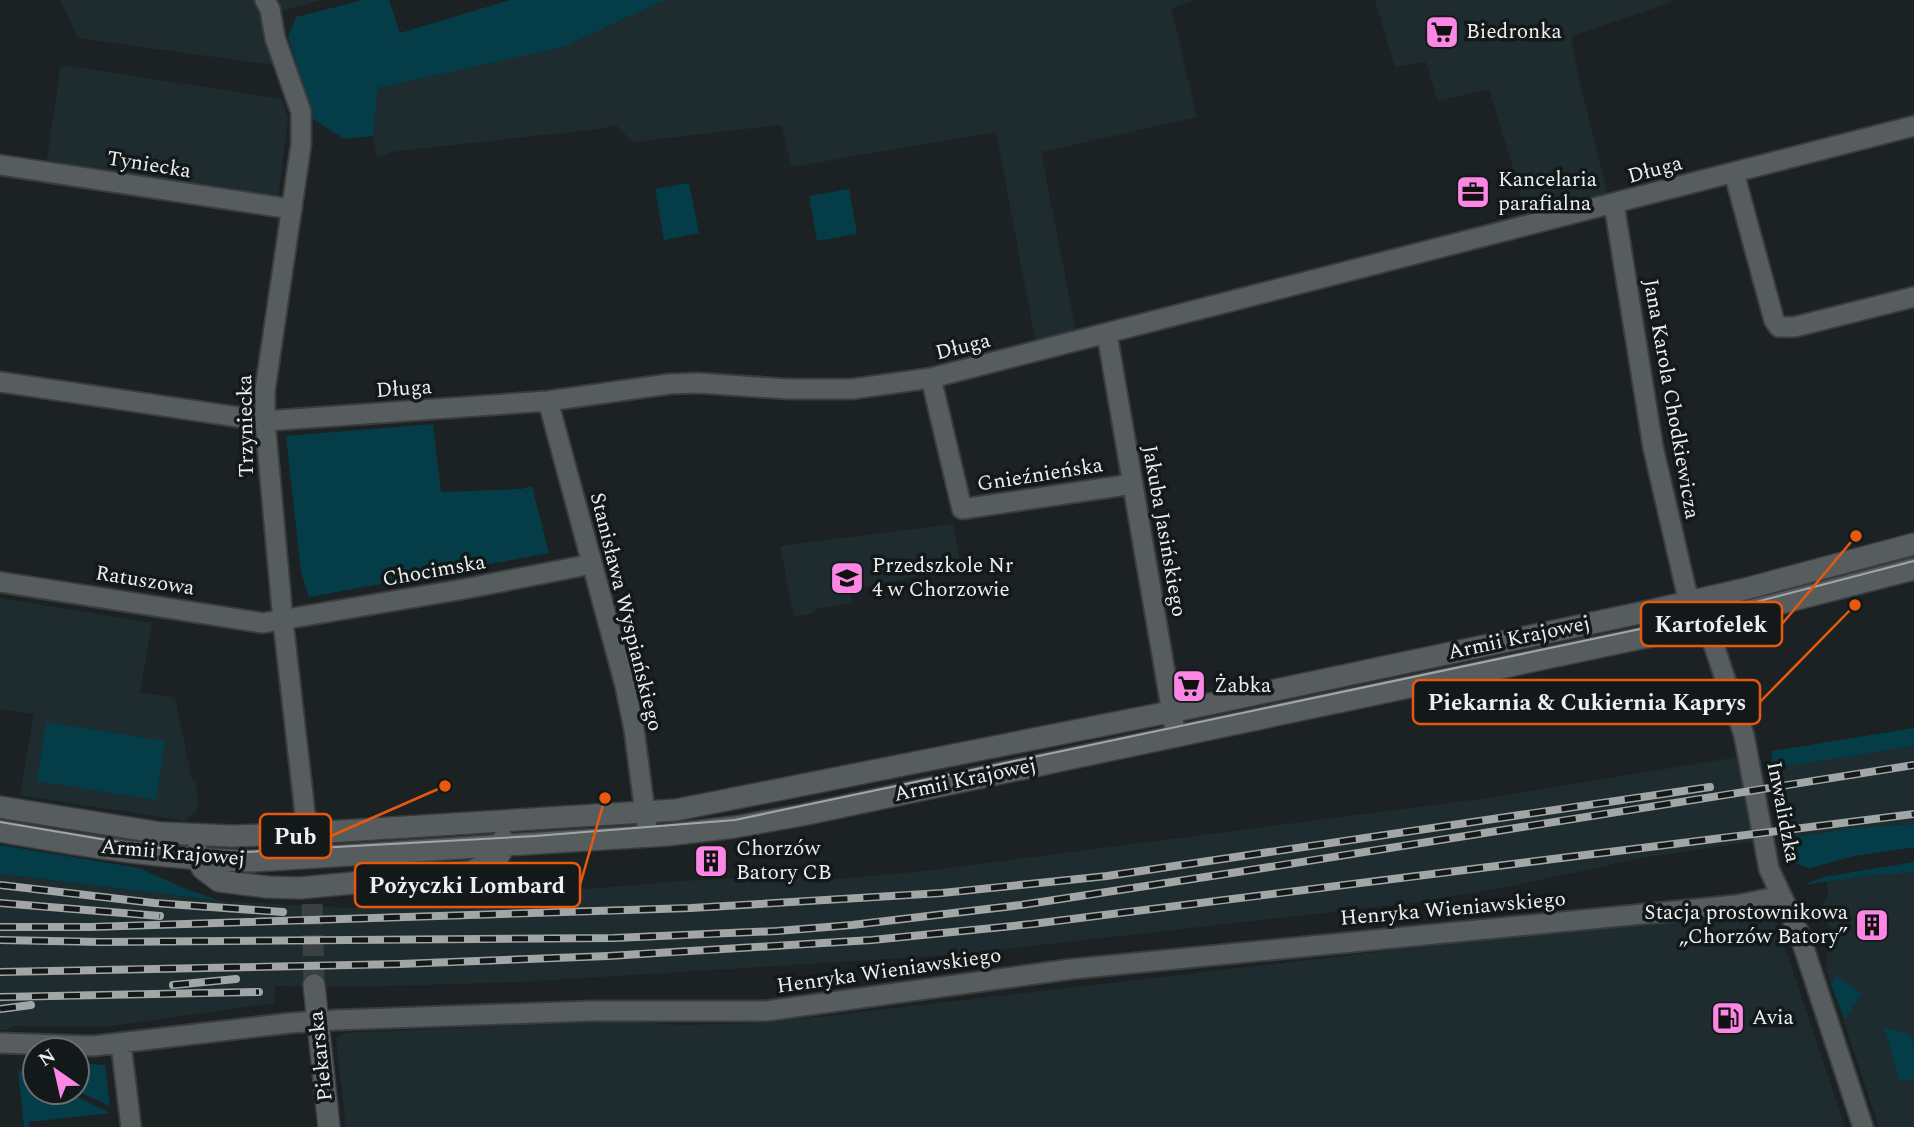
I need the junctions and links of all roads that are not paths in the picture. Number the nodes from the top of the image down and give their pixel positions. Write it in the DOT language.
graph roads {
  1 [pos="265,0"];
  2 [pos="1914,126"];
  3 [pos="0,165"];
  4 [pos="1734,173"];
  5 [pos="1614,204"];
  6 [pos="292,209"];
  7 [pos="1914,297"];
  8 [pos="1107,334"];
  9 [pos="931,378"];
  10 [pos="0,382"];
  11 [pos="548,401"];
  12 [pos="265,421"];
  13 [pos="1133,484"];
  14 [pos="1914,544"];
  15 [pos="592,564"];
  16 [pos="1914,569"];
  17 [pos="0,582"];
  18 [pos="1692,601"];
  19 [pos="283,621"];
  20 [pos="1706,622"];
  21 [pos="1172,711"];
  22 [pos="1176,736"];
  23 [pos="0,807"];
  24 [pos="646,812"];
  25 [pos="502,822"];
  26 [pos="0,831"];
  27 [pos="308,833"];
  28 [pos="206,835"];
  29 [pos="648,836"];
  30 [pos="504,847"];
  31 [pos="310,857"];
  32 [pos="197,859"];
  33 [pos="1781,896"];
  34 [pos="314,985"];
  35 [pos="317,1021"];
  36 [pos="0,1043"];
  37 [pos="121,1044"];
  38 [pos="131,1127"];
  39 [pos="329,1127"];
  40 [pos="1863,1127"];
  1 -- 6 [label="street, Trzyniecka"];
  2 -- 4 [label="street, Długa"];
  3 -- 6 [label="street, Tyniecka"];
  4 -- 5 [label="street, Długa"];
  4 -- 7 [label="street"];
  5 -- 8 [label="street, Długa"];
  5 -- 18 [label="street, Jana Karola Chodkiewicza"];
  6 -- 12 [label="street, Trzyniecka"];
  8 -- 9 [label="street, Długa"];
  8 -- 13 [label="street, Jakuba Jasińskiego"];
  9 -- 11 [label="street, Długa"];
  9 -- 13 [label="street, Gnieźnieńska"];
  10 -- 12 [label="street, Długa"];
  11 -- 12 [label="street, Długa"];
  11 -- 15 [label="street, Stanisława Wyspiańskiego"];
  12 -- 19 [label="street, Trzyniecka"];
  13 -- 21 [label="street, Jakuba Jasińskiego"];
  14 -- 18 [label="street, Armii Krajowej"];
  15 -- 19 [label="street, Chocimska"];
  15 -- 24 [label="street, Stanisława Wyspiańskiego"];
  16 -- 20 [label="street, Armii Krajowej"];
  17 -- 19 [label="street, Ratuszowa"];
  18 -- 20 [label="street"];
  18 -- 21 [label="street, Armii Krajowej"];
  19 -- 27 [label="street, Trzyniecka"];
  20 -- 22 [label="street, Armii Krajowej"];
  20 -- 33 [label="street, Inwalidzka"];
  21 -- 22 [label="street, Jakuba Jasińskiego"];
  21 -- 24 [label="street, Armii Krajowej"];
  22 -- 29 [label="street, Armii Krajowej"];
  23 -- 28 [label="street, Armii Krajowej"];
  24 -- 25 [label="street, Armii Krajowej"];
  24 -- 29 [label="street, Stanisława Wyspiańskiego"];
  25 -- 27 [label="street, Armii Krajowej"];
  25 -- 30 [label="street"];
  26 -- 32 [label="street, Armii Krajowej"];
  27 -- 28 [label="street, Armii Krajowej"];
  27 -- 31 [label="street, Trzyniecka"];
  28 -- 32 [label="street"];
  29 -- 30 [label="street, Armii Krajowej"];
  30 -- 31 [label="street, Armii Krajowej"];
  30 -- 32 [label="street"];
  31 -- 32 [label="street, Armii Krajowej"];
  33 -- 35 [label="street, Henryka Wieniawskiego"];
  33 -- 40 [label="street, Inwalidzka"];
  34 -- 35 [label="street, Piekarska"];
  35 -- 37 [label="street, Henryka Wieniawskiego"];
  35 -- 39 [label="street, Piekarska"];
  36 -- 37 [label="street, Henryka Wieniawskiego"];
  37 -- 38 [label="street"];
}
